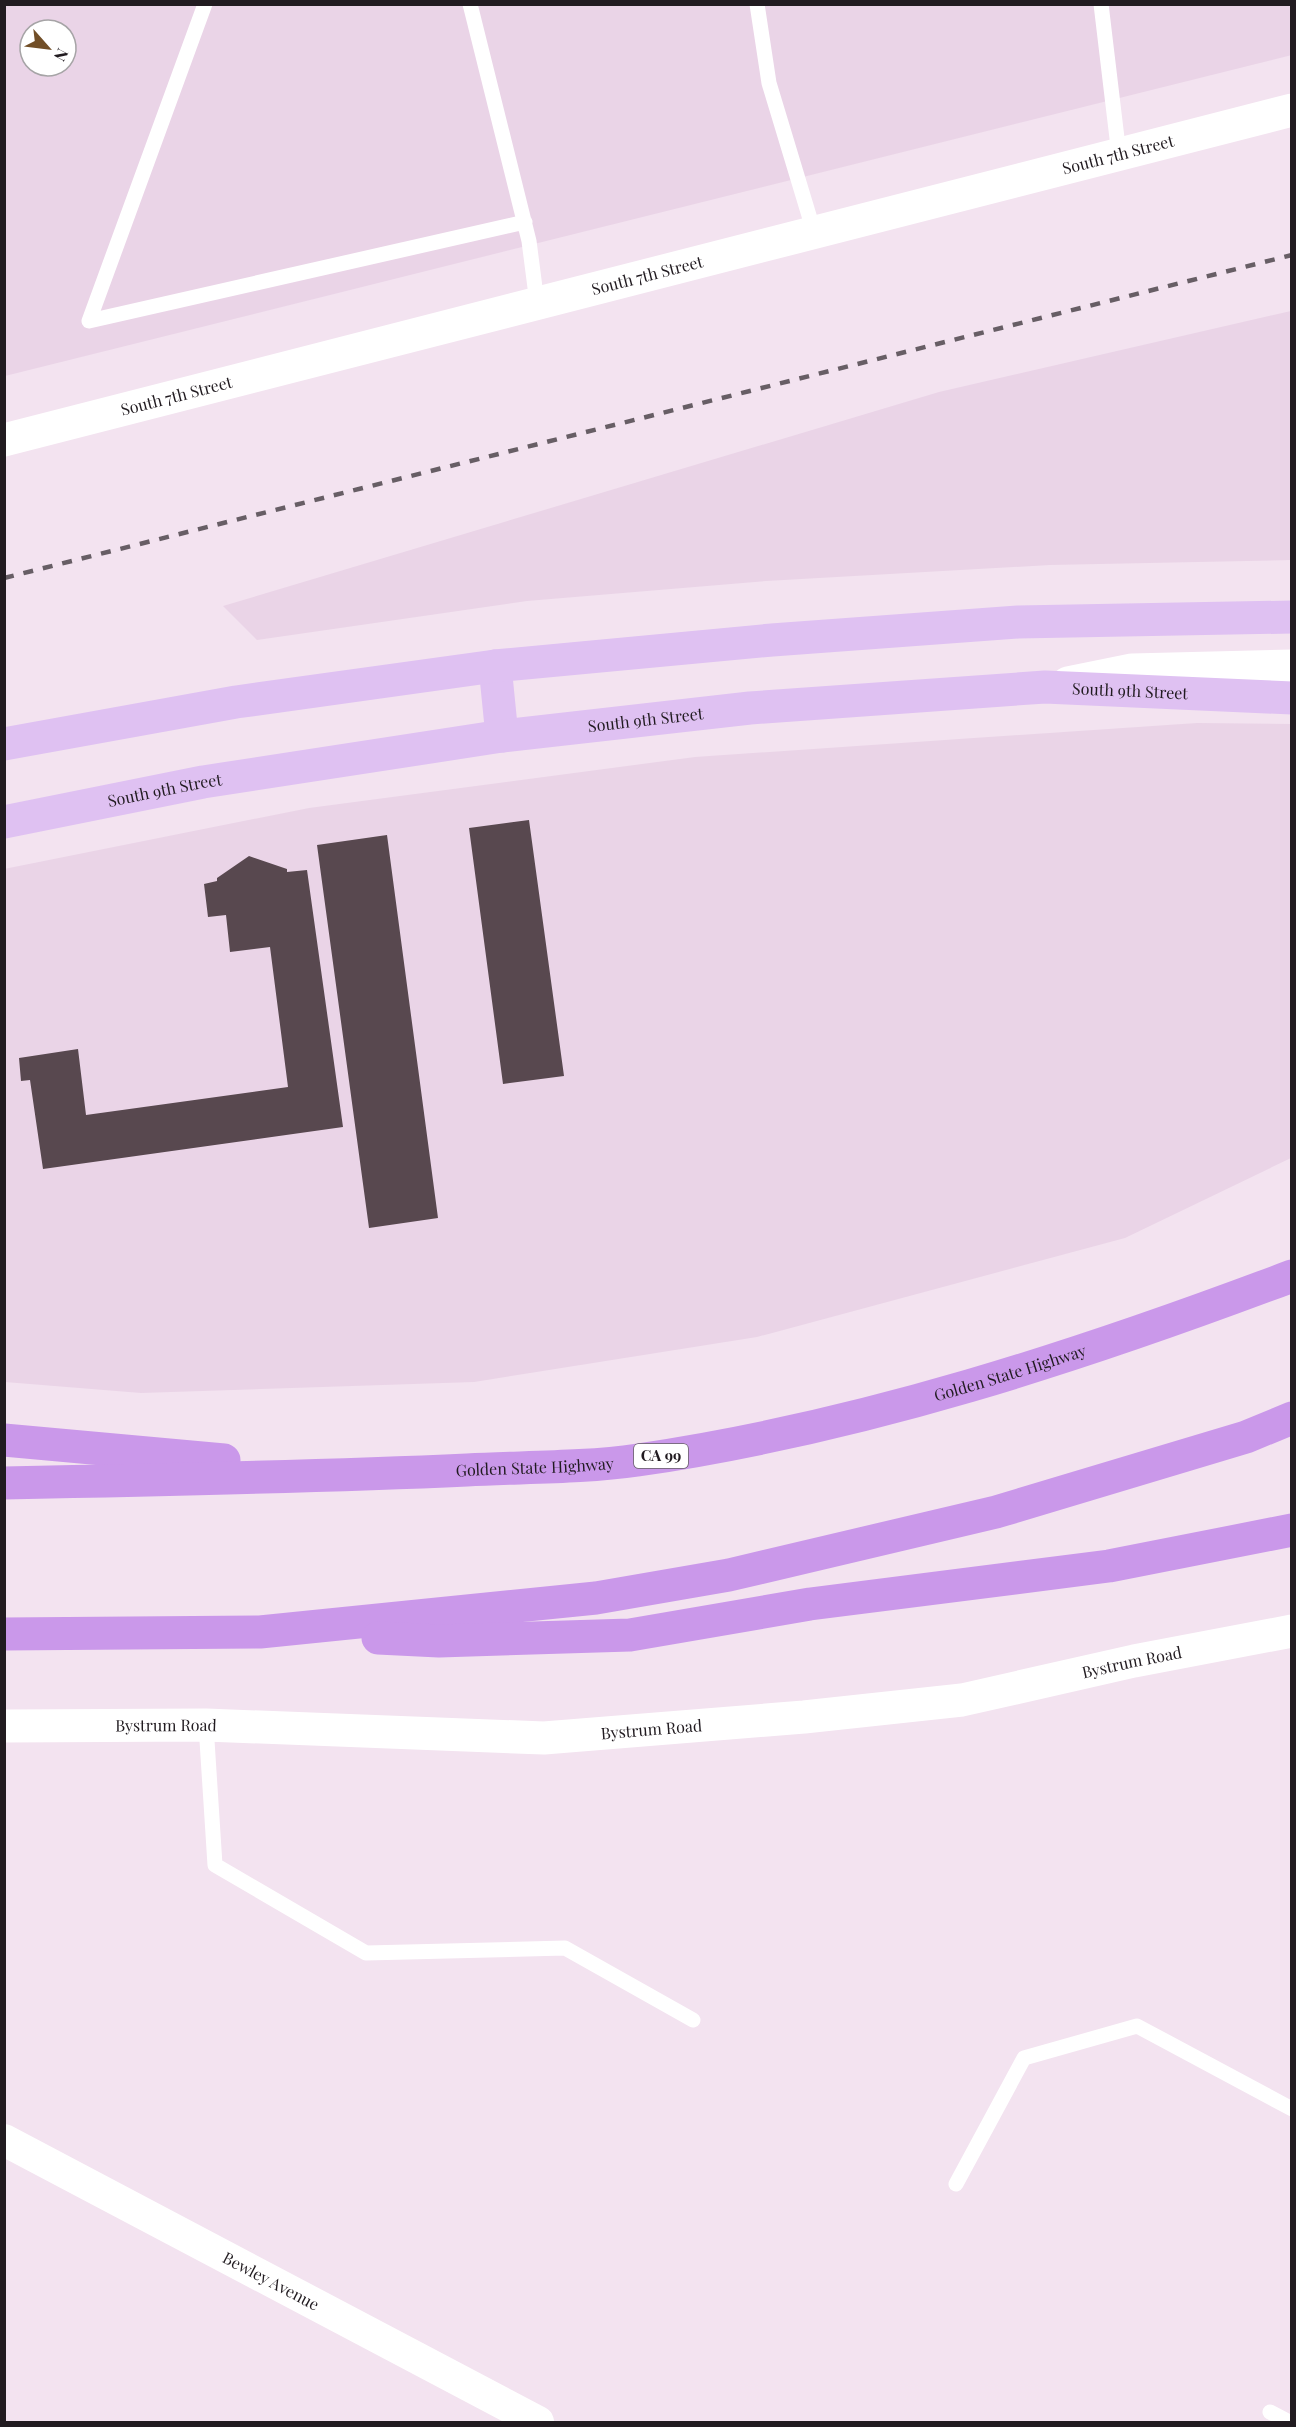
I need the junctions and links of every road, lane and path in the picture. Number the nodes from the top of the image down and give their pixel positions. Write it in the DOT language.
graph roads {
  1 [pos="206,4"];
  2 [pos="470,4"];
  3 [pos="757,4"];
  4 [pos="1101,4"];
  5 [pos="1292,110"];
  6 [pos="1119,155"];
  7 [pos="525,222"];
  8 [pos="814,232"];
  9 [pos="537,303"];
  10 [pos="4,440"];
  11 [pos="1292,617"];
  12 [pos="495,666"];
  13 [pos="1292,666"];
  14 [pos="1045,687"];
  15 [pos="1292,698"];
  16 [pos="502,736"];
  17 [pos="4,744"];
  18 [pos="4,822"];
  19 [pos="1292,1276"];
  20 [pos="1292,1419"];
  21 [pos="4,1440"];
  22 [pos="373,1474"];
  23 [pos="4,1484"];
  24 [pos="1292,1530"];
  25 [pos="1292,1631"];
  26 [pos="260,1632"];
  27 [pos="4,1634"];
  28 [pos="206,1725"];
  29 [pos="4,1726"];
  30 [pos="693,2019"];
  31 [pos="1292,2109"];
  32 [pos="4,2140"];
  33 [pos="956,2184"];
  34 [pos="1270,2412"];
  35 [pos="522,2419"];
  36 [pos="1289,2422"];
  1 -- 7 [label="lane"];
  2 -- 7 [label="lane"];
  3 -- 8 [label="lane"];
  4 -- 6 [label="lane"];
  5 -- 6 [label="street, South 7th Street"];
  6 -- 8 [label="street, South 7th Street"];
  7 -- 9 [label="lane"];
  8 -- 9 [label="street, South 7th Street"];
  9 -- 10 [label="street, South 7th Street"];
  11 -- 12 [label="main road"];
  12 -- 16 [label="main road"];
  12 -- 17 [label="main road"];
  13 -- 14 [label="street"];
  14 -- 15 [label="main road, South 9th Street"];
  14 -- 16 [label="main road, South 9th Street"];
  16 -- 18 [label="main road, South 9th Street"];
  19 -- 22 [label="highway, Golden State Highway / CA 99"];
  20 -- 26 [label="highway"];
  21 -- 22 [label="highway"];
  22 -- 23 [label="highway, Golden State Highway / CA 99"];
  24 -- 26 [label="highway"];
  25 -- 28 [label="street, Bystrum Road"];
  26 -- 27 [label="highway"];
  28 -- 29 [label="street, Bystrum Road"];
  28 -- 30 [label="lane"];
  31 -- 33 [label="lane"];
  32 -- 35 [label="street, Bewley Avenue"];
  34 -- 36 [label="lane"];
}
